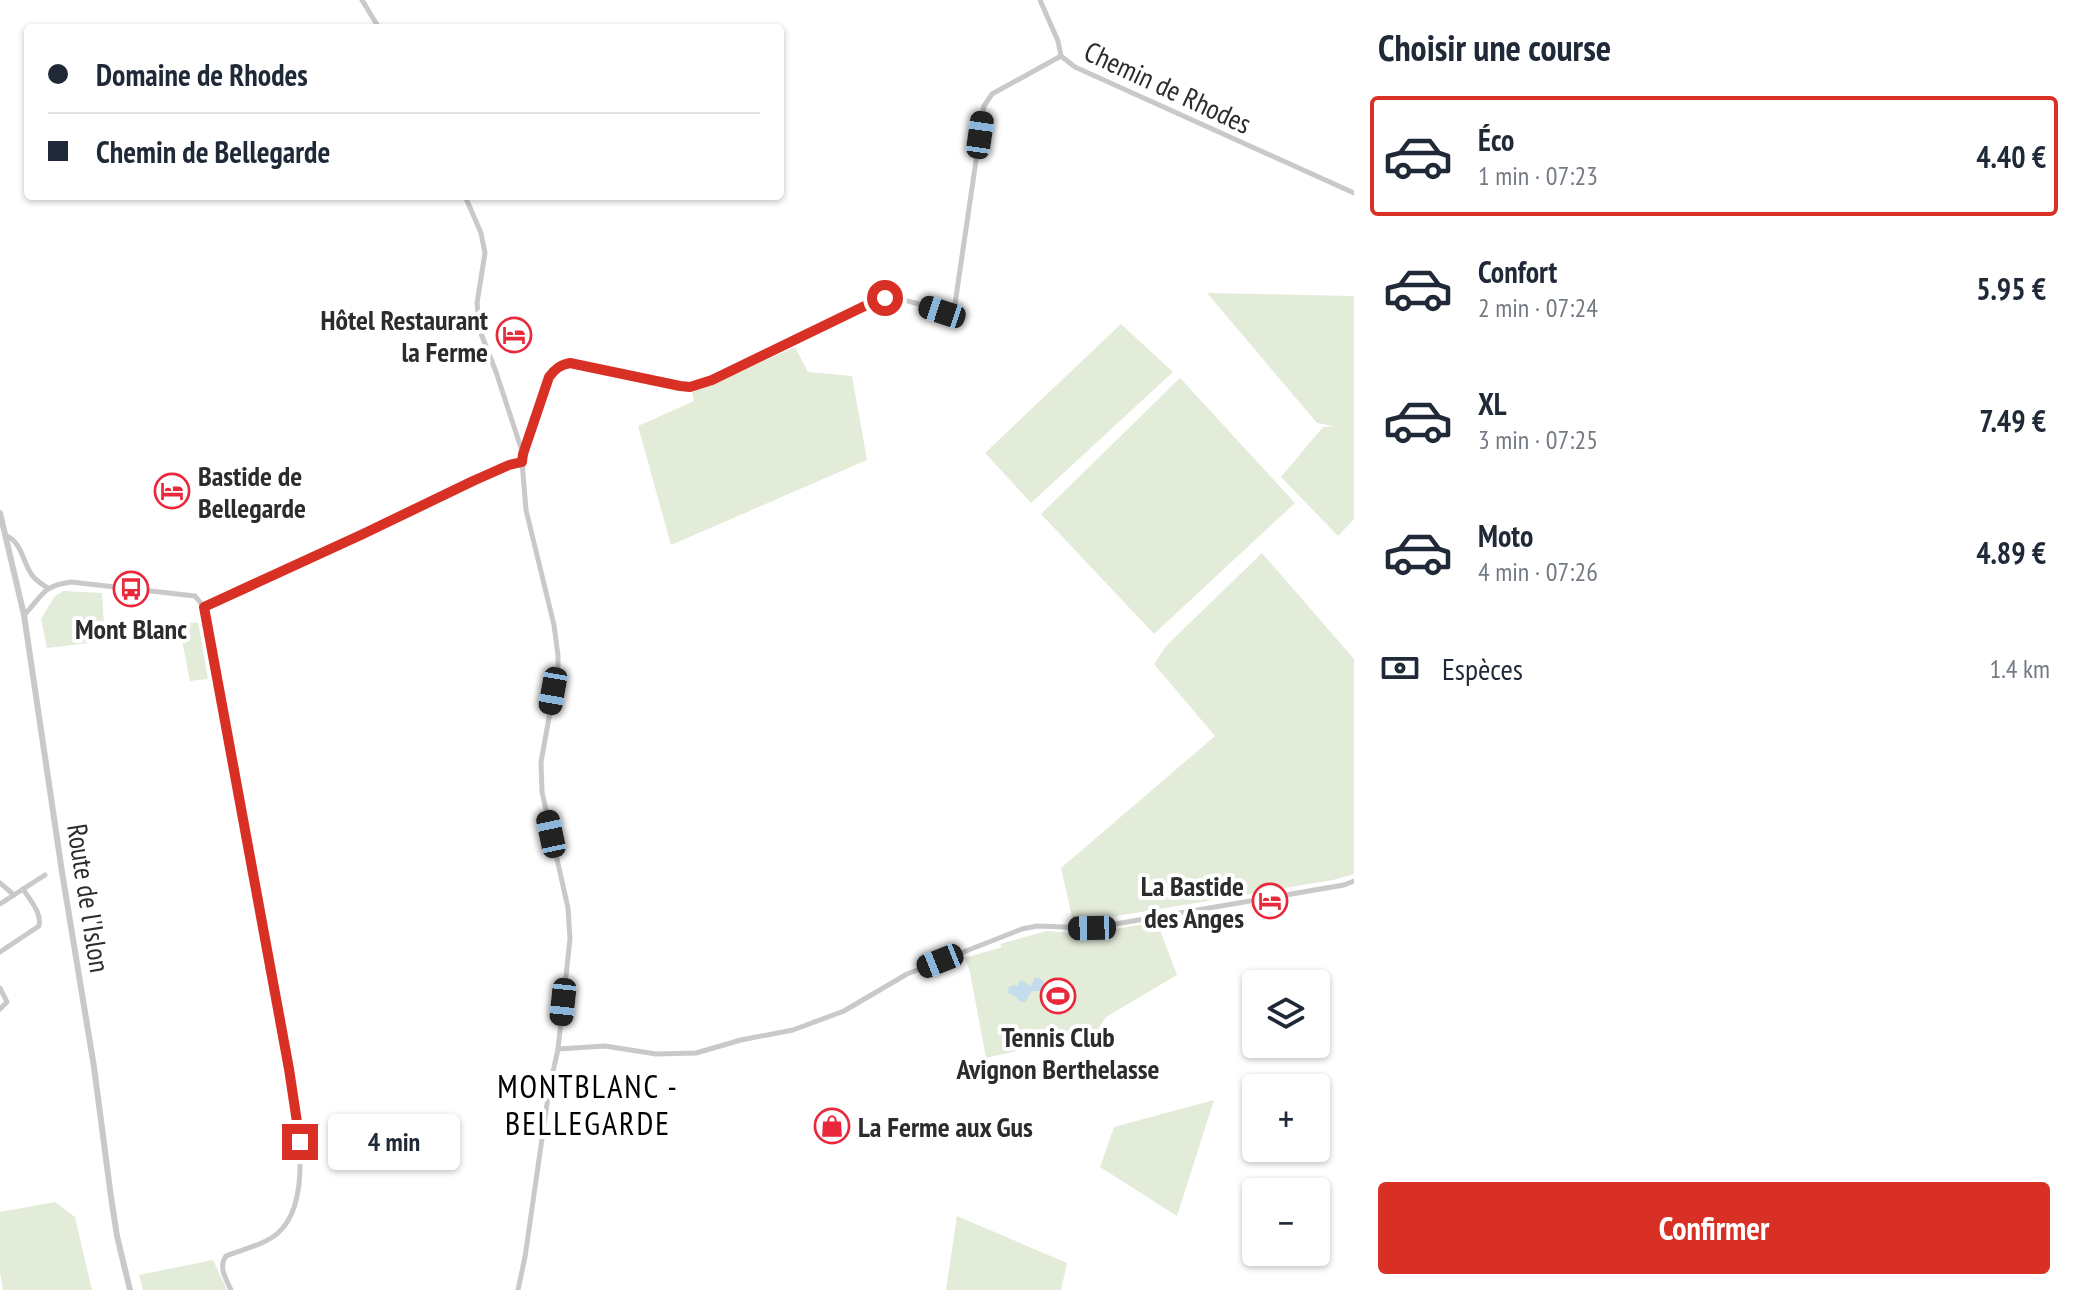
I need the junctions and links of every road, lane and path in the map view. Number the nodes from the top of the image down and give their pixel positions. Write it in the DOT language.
graph roads {
  1 [pos="362,0"];
  2 [pos="1040,0"];
  3 [pos="377,24"];
  4 [pos="1061,56"];
  5 [pos="1354,193"];
  6 [pos="467,200"];
  7 [pos="523,454"];
  8 [pos="522,462"];
  9 [pos="0,513"];
  10 [pos="7,536"];
  11 [pos="48,588"];
  12 [pos="204,607"];
  13 [pos="24,615"];
  14 [pos="45,875"];
  15 [pos="1354,881"];
  16 [pos="0,883"];
  17 [pos="23,889"];
  18 [pos="14,895"];
  19 [pos="0,904"];
  20 [pos="0,952"];
  21 [pos="0,988"];
  22 [pos="0,1009"];
  23 [pos="558,1049"];
  24 [pos="130,1290"];
  25 [pos="231,1290"];
  26 [pos="518,1290"];
  1 -- 3 [label="street"];
  2 -- 4 [label="street"];
  4 -- 5 [label="street, Chemin de Rhodes"];
  4 -- 7 [label="street, Chemin de Rhodes"];
  6 -- 7 [label="street"];
  7 -- 8 [label="street, Chemin de Rhodes"];
  8 -- 12 [label="street"];
  8 -- 23 [label="street, Chemin de Rhodes"];
  9 -- 10 [label="street, Route de l'Islon"];
  10 -- 11 [label="street"];
  10 -- 13 [label="street, Route de l'Islon"];
  11 -- 12 [label="street"];
  11 -- 13 [label="street"];
  12 -- 25 [label="street"];
  13 -- 24 [label="street, Route de l'Islon"];
  14 -- 17 [label="street"];
  15 -- 23 [label="street"];
  16 -- 18 [label="street"];
  17 -- 18 [label="street"];
  17 -- 20 [label="street"];
  18 -- 19 [label="street"];
  21 -- 22 [label="street"];
  23 -- 26 [label="street, Chemin de Rhodes"];
}
